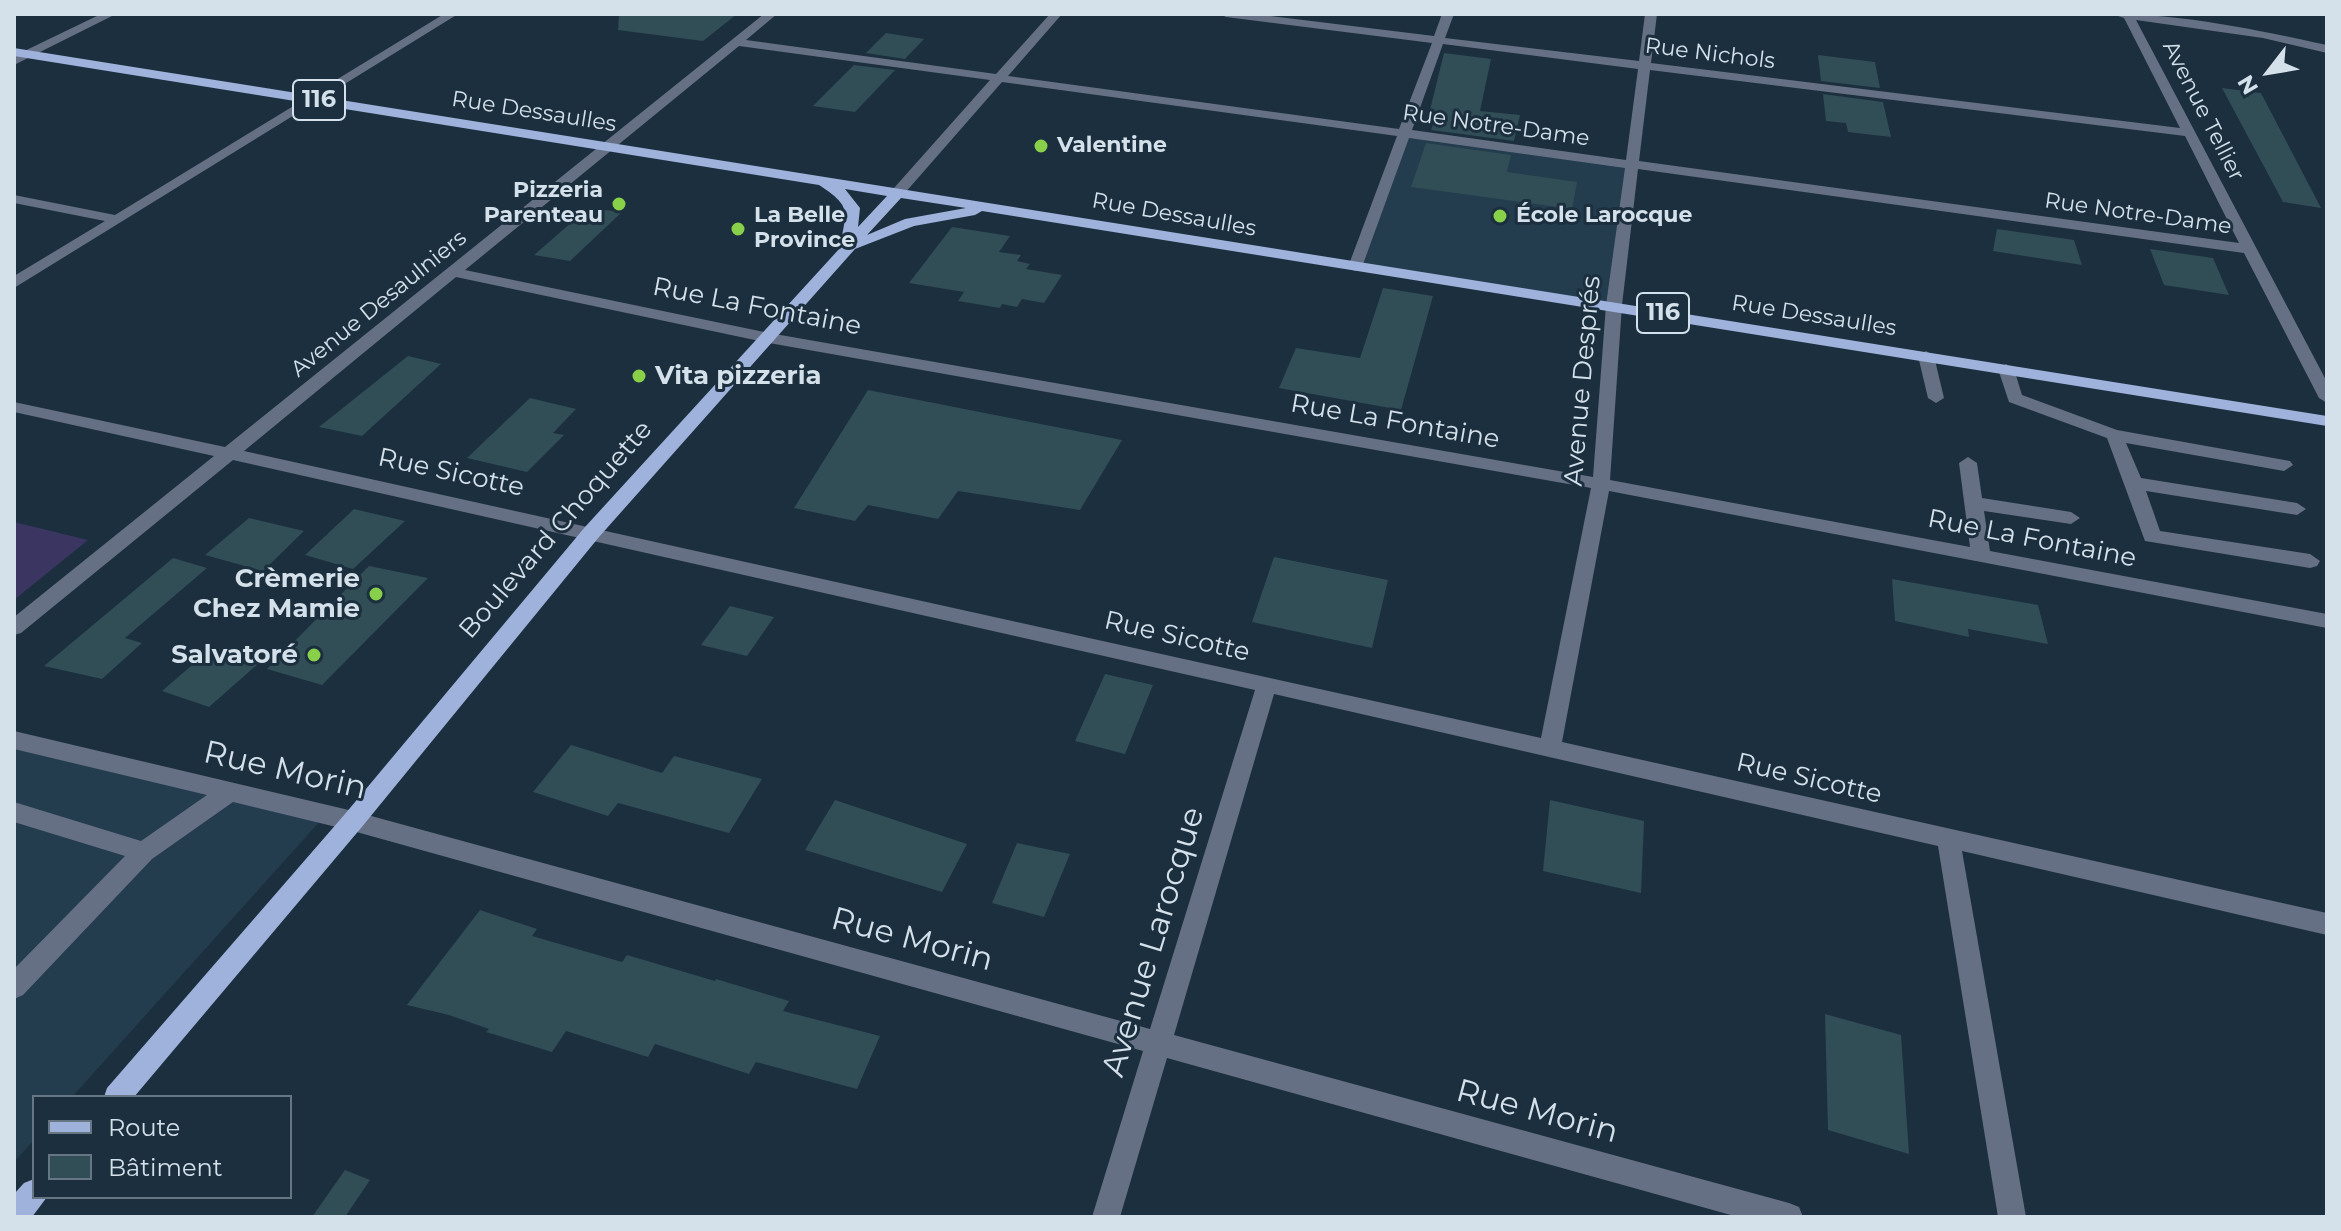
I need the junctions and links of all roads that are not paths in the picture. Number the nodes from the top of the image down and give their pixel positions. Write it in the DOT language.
graph roads {
  1 [pos="110,14"];
  2 [pos="452,14"];
  3 [pos="771,14"];
  4 [pos="1056,14"];
  5 [pos="1226,14"];
  6 [pos="1448,14"];
  7 [pos="1651,14"];
  8 [pos="2123,15"];
  9 [pos="1438,40"];
  10 [pos="736,42"];
  11 [pos="2327,49"];
  12 [pos="14,52"];
  13 [pos="28,54"];
  14 [pos="14,61"];
  15 [pos="1645,66"];
  16 [pos="999,78"];
  17 [pos="314,99"];
  18 [pos="2189,133"];
  19 [pos="1404,134"];
  20 [pos="609,146"];
  21 [pos="1633,165"];
  22 [pos="805,176"];
  23 [pos="899,191"];
  24 [pos="14,199"];
  25 [pos="1000,208"];
  26 [pos="116,219"];
  27 [pos="2250,249"];
  28 [pos="846,250"];
  29 [pos="1355,267"];
  30 [pos="454,272"];
  31 [pos="14,283"];
  32 [pos="1614,305"];
  33 [pos="769,338"];
  34 [pos="1926,356"];
  35 [pos="2006,369"];
  36 [pos="1936,398"];
  37 [pos="2327,398"];
  38 [pos="14,407"];
  39 [pos="2327,421"];
  40 [pos="2114,435"];
  41 [pos="229,454"];
  42 [pos="1968,463"];
  43 [pos="2284,465"];
  44 [pos="2134,483"];
  45 [pos="1601,484"];
  46 [pos="1973,503"];
  47 [pos="2297,509"];
  48 [pos="2071,518"];
  49 [pos="592,532"];
  50 [pos="1981,556"];
  51 [pos="2310,561"];
  52 [pos="2327,621"];
  53 [pos="14,628"];
  54 [pos="1266,687"];
  55 [pos="14,740"];
  56 [pos="1550,750"];
  57 [pos="228,793"];
  58 [pos="14,812"];
  59 [pos="353,821"];
  60 [pos="1948,839"];
  61 [pos="144,852"];
  62 [pos="2327,924"];
  63 [pos="14,987"];
  64 [pos="1160,1043"];
  65 [pos="119,1095"];
  66 [pos="32,1195"];
  67 [pos="14,1216"];
  68 [pos="1106,1217"];
  69 [pos="1789,1217"];
  70 [pos="2012,1217"];
  1 -- 13 [label="street"];
  2 -- 17 [label="street"];
  3 -- 10 [label="street, Avenue Desaulniers"];
  4 -- 16 [label="street, Boulevard Choquette"];
  5 -- 9 [label="street, Rue Nichols"];
  6 -- 9 [label="street"];
  7 -- 15 [label="street, Avenue Després"];
  8 -- 11 [label="street"];
  8 -- 18 [label="street, Avenue Tellier"];
  9 -- 15 [label="street, Rue Nichols"];
  9 -- 19 [label="street"];
  10 -- 16 [label="street, Rue Notre-Dame"];
  10 -- 20 [label="street, Avenue Desaulniers"];
  12 -- 13 [label="main road, Rue Dessaulles / 116"];
  13 -- 14 [label="street"];
  13 -- 17 [label="main road, Rue Dessaulles / 116"];
  15 -- 18 [label="street, Rue Nichols"];
  15 -- 21 [label="street, Avenue Després"];
  16 -- 19 [label="street, Rue Notre-Dame"];
  16 -- 23 [label="street, Boulevard Choquette"];
  17 -- 20 [label="main road, Rue Dessaulles / 116"];
  17 -- 26 [label="street"];
  18 -- 27 [label="street, Avenue Tellier"];
  19 -- 21 [label="street, Rue Notre-Dame"];
  19 -- 29 [label="street"];
  20 -- 22 [label="main road, Rue Dessaulles / 116"];
  20 -- 30 [label="street, Avenue Desaulniers"];
  21 -- 27 [label="street, Rue Notre-Dame"];
  21 -- 32 [label="street, Avenue Després"];
  22 -- 23 [label="main road, Rue Dessaulles / 116"];
  22 -- 28 [label="main road"];
  23 -- 25 [label="main road, Rue Dessaulles / 116"];
  23 -- 28 [label="main road, Boulevard Choquette"];
  24 -- 26 [label="street"];
  25 -- 28 [label="main road"];
  25 -- 29 [label="main road, Rue Dessaulles / 116"];
  26 -- 31 [label="street"];
  27 -- 37 [label="street, Avenue Tellier"];
  28 -- 33 [label="main road, Boulevard Choquette"];
  29 -- 32 [label="main road, Rue Dessaulles / 116"];
  30 -- 33 [label="street, Rue La Fontaine"];
  30 -- 41 [label="street, Avenue Desaulniers"];
  32 -- 34 [label="main road, Rue Dessaulles / 116"];
  32 -- 45 [label="street, Avenue Després"];
  33 -- 45 [label="street, Rue La Fontaine"];
  33 -- 49 [label="main road, Boulevard Choquette"];
  34 -- 35 [label="main road, Rue Dessaulles / 116"];
  34 -- 36 [label="street"];
  35 -- 39 [label="main road, Rue Dessaulles / 116"];
  35 -- 40 [label="street"];
  38 -- 41 [label="street, Rue Sicotte"];
  40 -- 43 [label="street"];
  40 -- 44 [label="street"];
  41 -- 49 [label="street, Rue Sicotte"];
  41 -- 53 [label="street, Avenue Desaulniers"];
  42 -- 46 [label="street"];
  44 -- 47 [label="street"];
  44 -- 51 [label="street"];
  45 -- 50 [label="street, Rue La Fontaine"];
  45 -- 56 [label="street, Avenue Després"];
  46 -- 48 [label="street"];
  46 -- 50 [label="street"];
  49 -- 54 [label="street, Rue Sicotte"];
  49 -- 59 [label="main road, Boulevard Choquette"];
  50 -- 52 [label="street, Rue La Fontaine"];
  54 -- 56 [label="street, Rue Sicotte"];
  54 -- 64 [label="street, Avenue Larocque"];
  55 -- 57 [label="street, Rue Morin"];
  56 -- 60 [label="street, Rue Sicotte"];
  57 -- 59 [label="street, Rue Morin"];
  57 -- 61 [label="street"];
  58 -- 61 [label="street"];
  59 -- 64 [label="street, Rue Morin"];
  59 -- 65 [label="main road, Boulevard Choquette"];
  60 -- 62 [label="street, Rue Sicotte"];
  60 -- 70 [label="street"];
  61 -- 63 [label="street"];
  64 -- 68 [label="street, Avenue Larocque"];
  64 -- 69 [label="street, Rue Morin"];
  66 -- 67 [label="main road"];
}
